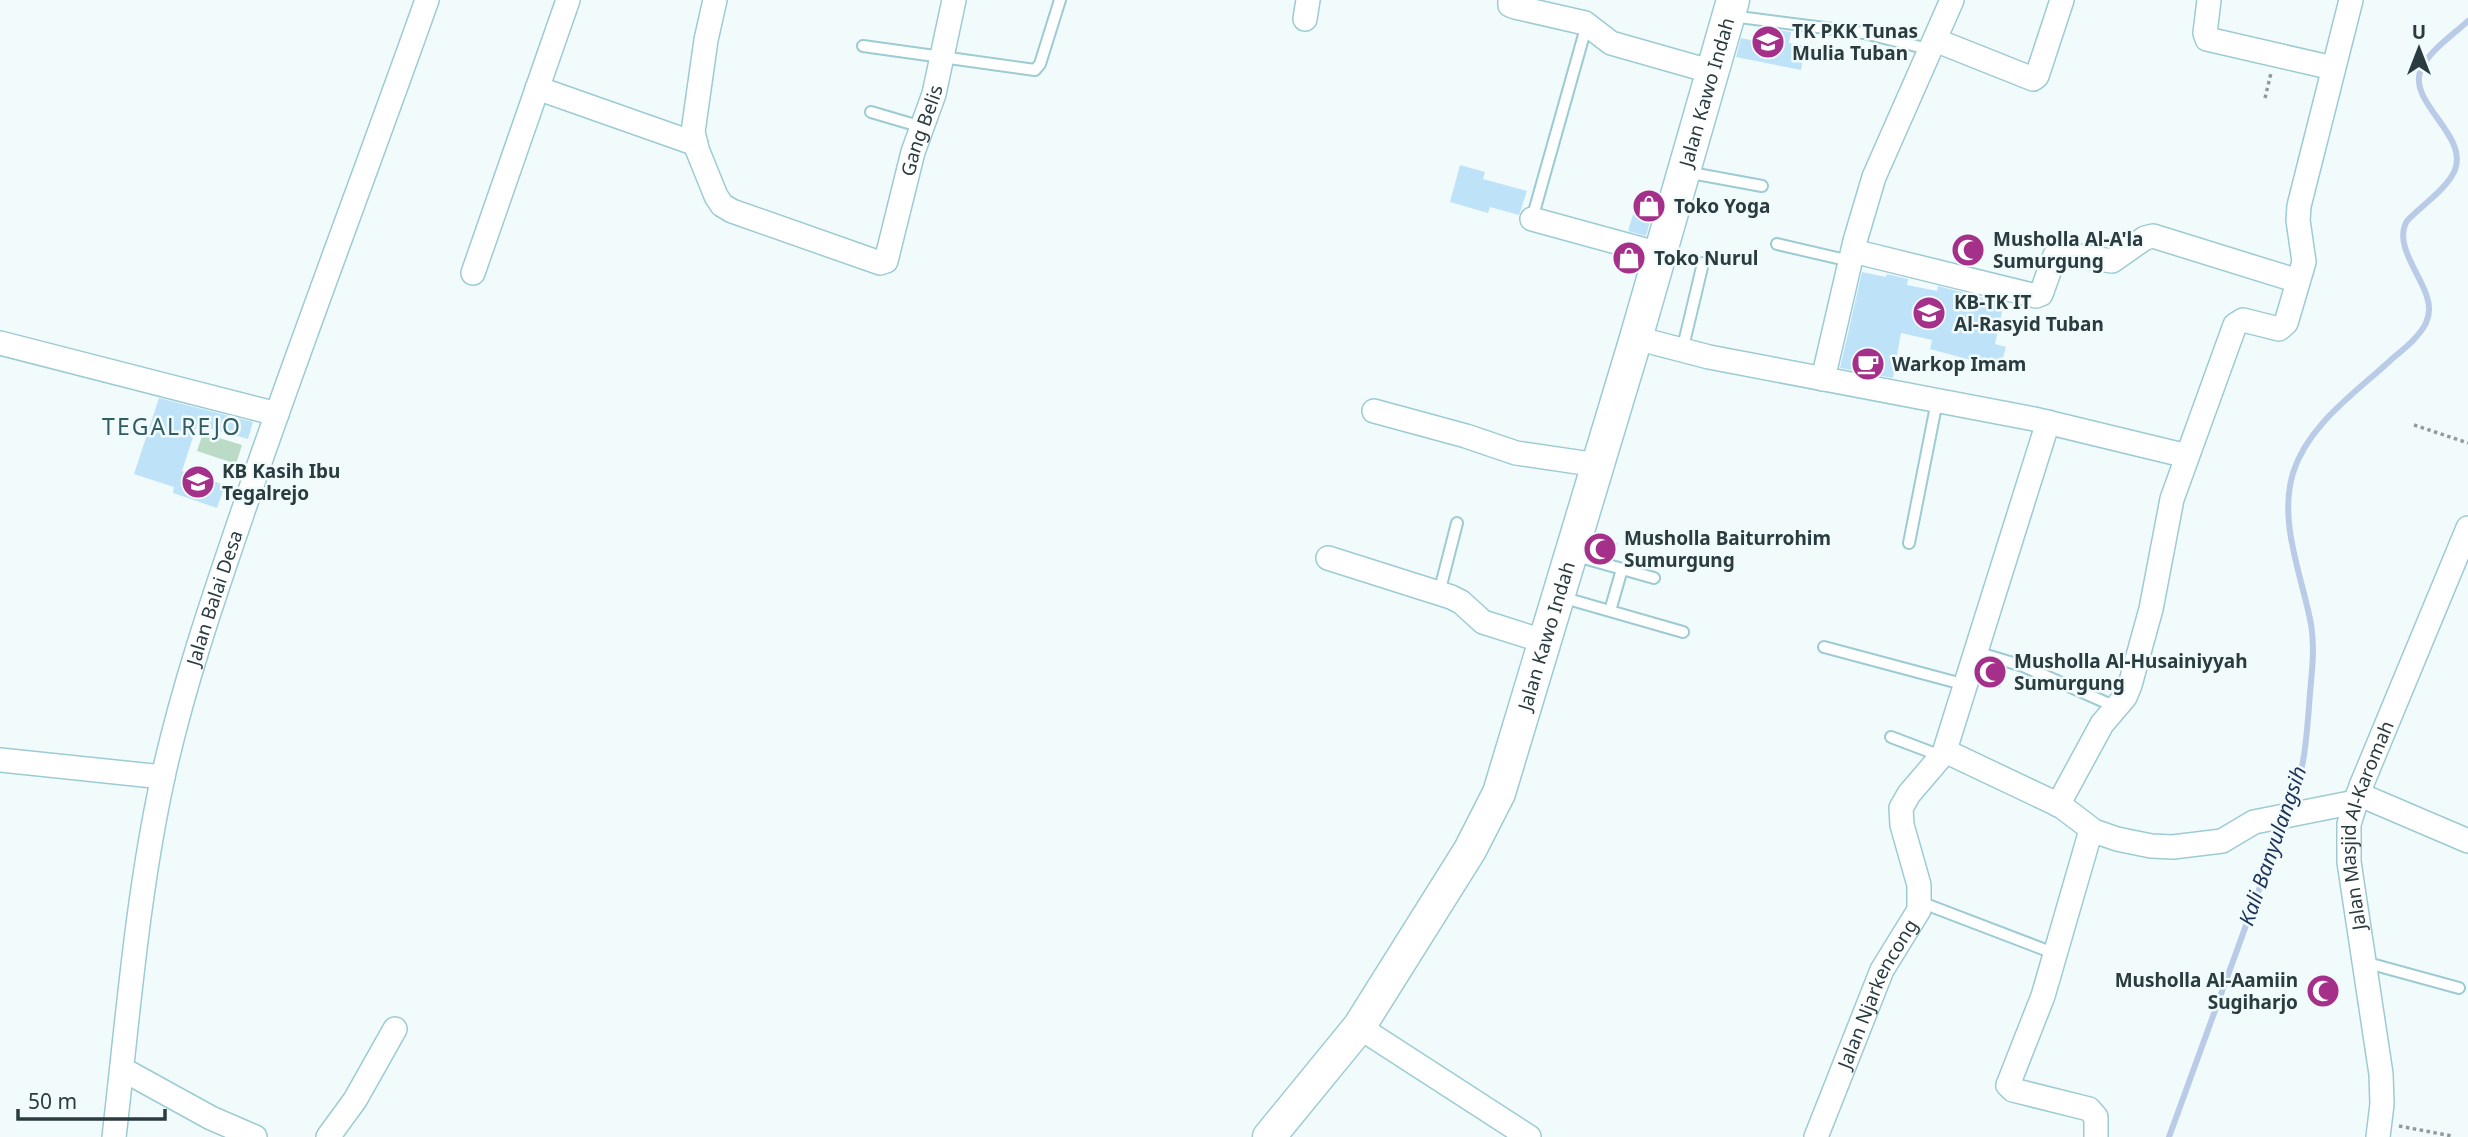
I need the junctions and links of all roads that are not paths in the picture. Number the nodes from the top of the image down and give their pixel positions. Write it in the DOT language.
graph roads {
  1 [pos="427,0"];
  2 [pos="568,0"];
  3 [pos="715,0"];
  4 [pos="954,0"];
  5 [pos="1060,0"];
  6 [pos="1510,0"];
  7 [pos="1952,0"];
  8 [pos="2062,0"];
  9 [pos="2209,0"];
  10 [pos="2351,0"];
  11 [pos="1730,8"];
  12 [pos="1587,24"];
  13 [pos="1933,45"];
  14 [pos="863,46"];
  15 [pos="942,57"];
  16 [pos="2333,68"];
  17 [pos="1713,72"];
  18 [pos="537,88"];
  19 [pos="871,113"];
  20 [pos="922,127"];
  21 [pos="696,144"];
  22 [pos="1684,172"];
  23 [pos="1762,186"];
  24 [pos="1532,219"];
  25 [pos="1777,244"];
  26 [pos="1660,254"];
  27 [pos="1851,256"];
  28 [pos="1703,262"];
  29 [pos="473,273"];
  30 [pos="2298,281"];
  31 [pos="1636,338"];
  32 [pos="0,343"];
  33 [pos="1682,351"];
  34 [pos="1823,379"];
  35 [pos="1937,401"];
  36 [pos="1374,411"];
  37 [pos="277,414"];
  38 [pos="2048,422"];
  39 [pos="2187,456"];
  40 [pos="1598,465"];
  41 [pos="1457,523"];
  42 [pos="2467,534"];
  43 [pos="1909,543"];
  44 [pos="1572,555"];
  45 [pos="1328,558"];
  46 [pos="1622,569"];
  47 [pos="1654,578"];
  48 [pos="1439,593"];
  49 [pos="1559,596"];
  50 [pos="1610,611"];
  51 [pos="1683,632"];
  52 [pos="1546,642"];
  53 [pos="1824,647"];
  54 [pos="1976,652"];
  55 [pos="1966,685"];
  56 [pos="2116,706"];
  57 [pos="1891,737"];
  58 [pos="1943,754"];
  59 [pos="0,760"];
  60 [pos="163,777"];
  61 [pos="2356,798"];
  62 [pos="2058,805"];
  63 [pos="2091,830"];
  64 [pos="2468,841"];
  65 [pos="1920,902"];
  66 [pos="2056,954"];
  67 [pos="2364,962"];
  68 [pos="2459,988"];
  69 [pos="1359,1027"];
  70 [pos="395,1028"];
  71 [pos="122,1069"];
  72 [pos="2379,1130"];
  73 [pos="114,1137"];
  74 [pos="255,1137"];
  75 [pos="328,1137"];
  76 [pos="1269,1137"];
  77 [pos="1529,1137"];
  78 [pos="1816,1137"];
  79 [pos="2096,1137"];
  1 -- 37 [label="street, Jalan Balai Desa"];
  2 -- 18 [label="street"];
  3 -- 21 [label="street"];
  4 -- 15 [label="street, Gang Belis"];
  5 -- 15 [label="lane"];
  6 -- 12 [label="street"];
  7 -- 13 [label="street"];
  8 -- 13 [label="street"];
  9 -- 16 [label="street"];
  10 -- 16 [label="street"];
  11 -- 13 [label="lane"];
  11 -- 17 [label="street, Jalan Kawo Indah"];
  12 -- 17 [label="street"];
  12 -- 24 [label="lane"];
  13 -- 27 [label="street"];
  14 -- 15 [label="lane"];
  15 -- 20 [label="street, Gang Belis"];
  16 -- 30 [label="street"];
  17 -- 22 [label="street, Jalan Kawo Indah"];
  18 -- 21 [label="street"];
  18 -- 29 [label="street"];
  19 -- 20 [label="lane"];
  20 -- 21 [label="street, Gang Belis"];
  22 -- 23 [label="lane"];
  22 -- 26 [label="street, Jalan Kawo Indah"];
  24 -- 26 [label="street"];
  25 -- 27 [label="lane"];
  26 -- 31 [label="street, Jalan Kawo Indah"];
  27 -- 30 [label="street"];
  27 -- 34 [label="street"];
  28 -- 33 [label="lane"];
  30 -- 39 [label="street"];
  31 -- 33 [label="street"];
  31 -- 40 [label="street, Jalan Kawo Indah"];
  32 -- 37 [label="street"];
  33 -- 34 [label="street"];
  34 -- 35 [label="street"];
  35 -- 38 [label="street"];
  35 -- 43 [label="lane"];
  36 -- 40 [label="street"];
  37 -- 60 [label="street, Jalan Balai Desa"];
  38 -- 39 [label="street"];
  38 -- 54 [label="street, Jalan Njarkencong"];
  39 -- 56 [label="street"];
  40 -- 44 [label="street, Jalan Kawo Indah"];
  41 -- 48 [label="lane"];
  42 -- 61 [label="street, Jalan Masjid Al-Karomah"];
  44 -- 46 [label="lane"];
  44 -- 49 [label="street, Jalan Kawo Indah"];
  45 -- 48 [label="street"];
  46 -- 47 [label="lane"];
  46 -- 50 [label="lane"];
  48 -- 52 [label="street"];
  49 -- 50 [label="lane"];
  49 -- 52 [label="street, Jalan Kawo Indah"];
  50 -- 51 [label="lane"];
  52 -- 69 [label="street, Jalan Kawo Indah"];
  53 -- 55 [label="lane"];
  54 -- 55 [label="street, Jalan Njarkencong"];
  54 -- 56 [label="lane"];
  55 -- 58 [label="street, Jalan Njarkencong"];
  56 -- 62 [label="street"];
  57 -- 58 [label="lane"];
  58 -- 62 [label="street"];
  58 -- 65 [label="street, Jalan Njarkencong"];
  59 -- 60 [label="street"];
  60 -- 71 [label="street, Jalan Balai Desa"];
  61 -- 63 [label="street"];
  61 -- 64 [label="street"];
  61 -- 67 [label="street, Jalan Masjid Al-Karomah"];
  62 -- 63 [label="street"];
  63 -- 66 [label="street"];
  65 -- 66 [label="lane"];
  65 -- 78 [label="street, Jalan Njarkencong"];
  66 -- 79 [label="street"];
  67 -- 68 [label="lane"];
  67 -- 72 [label="street, Jalan Masjid Al-Karomah"];
  69 -- 76 [label="street, Jalan Kawo Indah"];
  69 -- 77 [label="street"];
  70 -- 75 [label="street"];
  71 -- 73 [label="street, Jalan Balai Desa"];
  71 -- 74 [label="street"];
}
